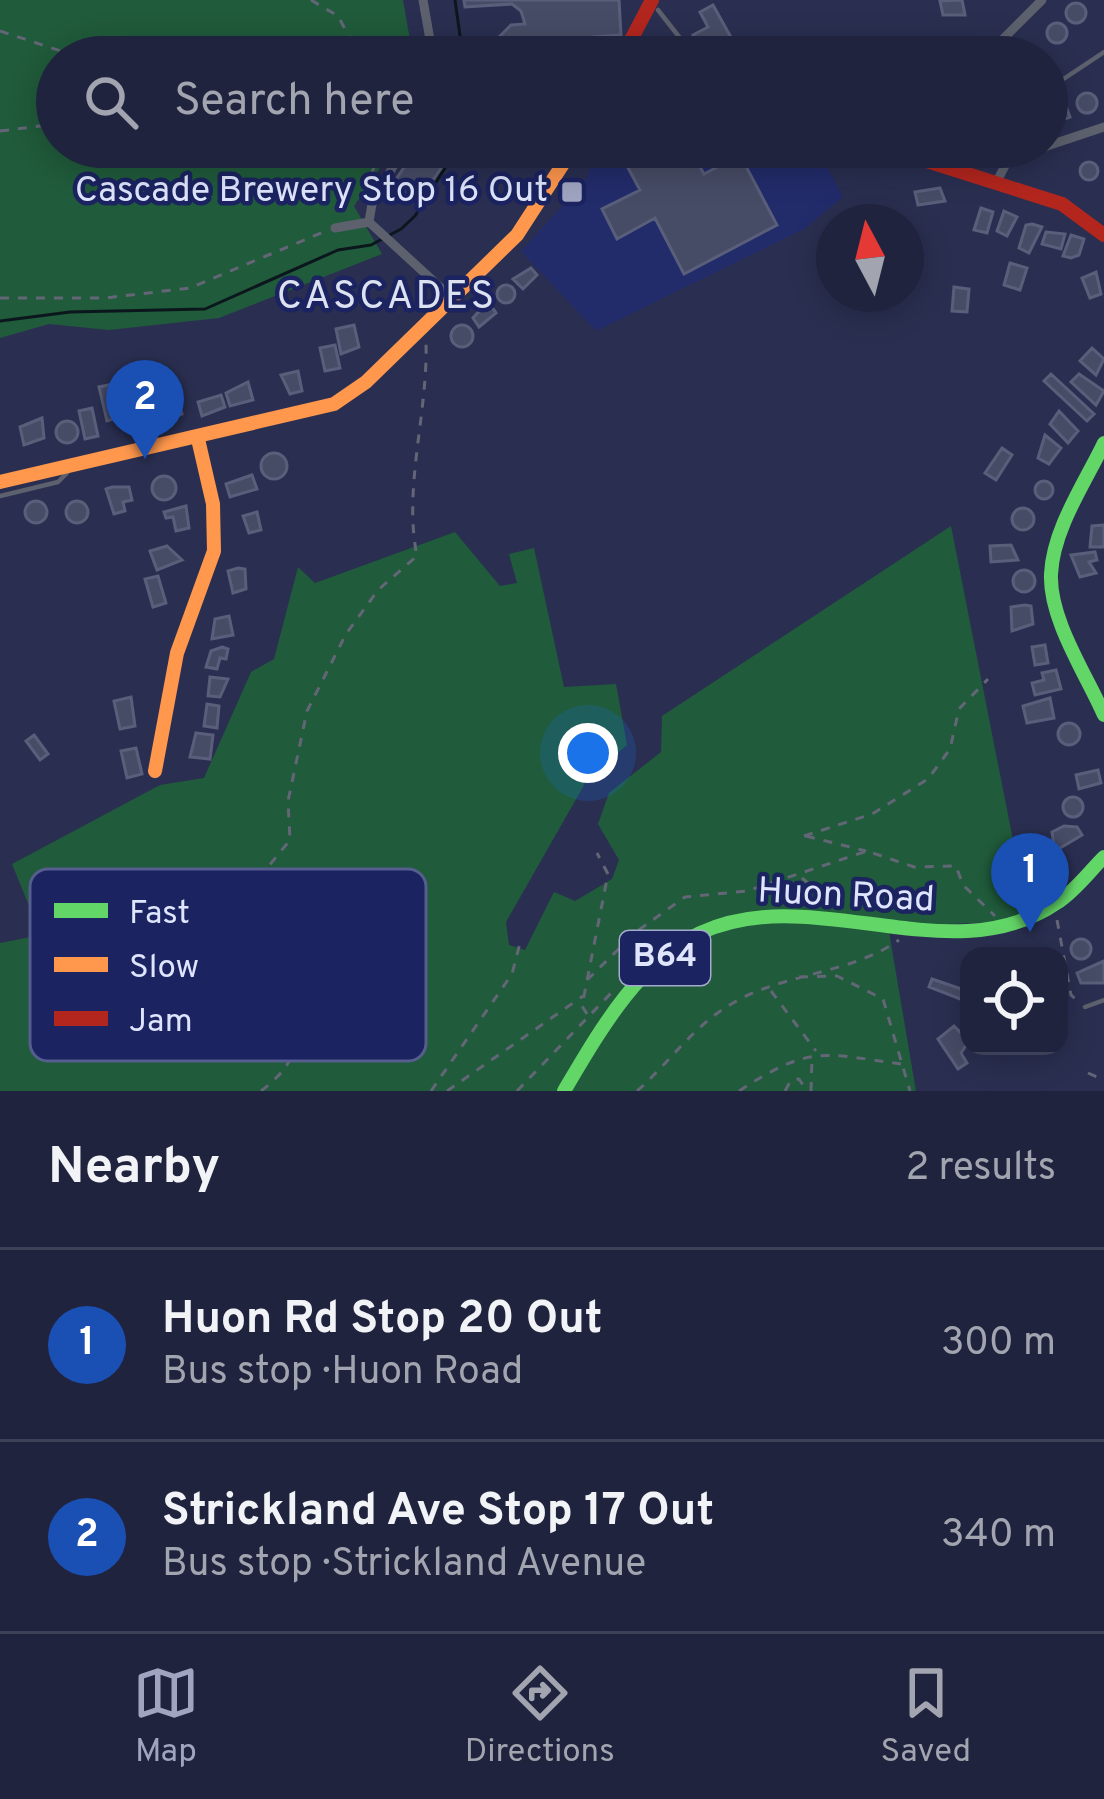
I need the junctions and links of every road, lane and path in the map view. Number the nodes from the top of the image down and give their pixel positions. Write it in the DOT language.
graph roads {
  1 [pos="311,0"];
  2 [pos="423,0"];
  3 [pos="1042,0"];
  4 [pos="655,5"];
  5 [pos="0,31"];
  6 [pos="349,36"];
  7 [pos="429,36"];
  8 [pos="635,36"];
  9 [pos="679,36"];
  10 [pos="1007,36"];
  11 [pos="36,43"];
  12 [pos="1104,52"];
  13 [pos="1068,77"];
  14 [pos="36,127"];
  15 [pos="1104,128"];
  16 [pos="0,131"];
  17 [pos="1068,139"];
  18 [pos="373,168"];
  19 [pos="392,168"];
  20 [pos="561,168"];
  21 [pos="949,168"];
  22 [pos="1004,168"];
  23 [pos="996,183"];
  24 [pos="372,204"];
  25 [pos="369,222"];
  26 [pos="335,228"];
  27 [pos="1104,235"];
  28 [pos="0,298"];
  29 [pos="453,299"];
  30 [pos="425,336"];
  31 [pos="198,439"];
  32 [pos="1104,443"];
  33 [pos="67,467"];
  34 [pos="0,482"];
  35 [pos="0,496"];
  36 [pos="988,679"];
  37 [pos="1104,715"];
  38 [pos="155,771"];
  39 [pos="867,851"];
  40 [pos="597,853"];
  41 [pos="1104,857"];
  42 [pos="268,869"];
  43 [pos="801,877"];
  44 [pos="835,908"];
  45 [pos="1057,920"];
  46 [pos="1000,922"];
  47 [pos="915,929"];
  48 [pos="520,944"];
  49 [pos="791,977"];
  50 [pos="587,980"];
  51 [pos="770,988"];
  52 [pos="584,994"];
  53 [pos="1104,1000"];
  54 [pos="1085,1007"];
  55 [pos="814,1053"];
  56 [pos="290,1061"];
  57 [pos="905,1065"];
  58 [pos="1088,1073"];
  59 [pos="1104,1080"];
  60 [pos="261,1091"];
  61 [pos="431,1091"];
  62 [pos="447,1091"];
  63 [pos="517,1091"];
  64 [pos="564,1091"];
  65 [pos="637,1091"];
  66 [pos="739,1091"];
  67 [pos="785,1091"];
  68 [pos="809,1091"];
  69 [pos="910,1091"];
  1 -- 6 [label="path"];
  2 -- 7 [label="street"];
  3 -- 10 [label="street"];
  4 -- 8 [label="street"];
  4 -- 9 [label="lane"];
  5 -- 11 [label="path"];
  12 -- 13 [label="lane"];
  14 -- 16 [label="path"];
  15 -- 17 [label="street"];
  18 -- 24 [label="path"];
  19 -- 24 [label="street"];
  20 -- 29 [label="street"];
  21 -- 23 [label="street"];
  22 -- 23 [label="street"];
  23 -- 27 [label="street"];
  24 -- 25 [label="street"];
  25 -- 26 [label="street"];
  25 -- 29 [label="street"];
  26 -- 28 [label="path"];
  29 -- 31 [label="street"];
  30 -- 42 [label="path"];
  31 -- 33 [label="street"];
  31 -- 38 [label="street"];
  32 -- 37 [label="street"];
  33 -- 34 [label="street"];
  33 -- 35 [label="lane"];
  36 -- 39 [label="path"];
  39 -- 43 [label="path"];
  39 -- 46 [label="path"];
  40 -- 50 [label="path"];
  41 -- 47 [label="street, Huon Road / B64"];
  43 -- 44 [label="path"];
  43 -- 50 [label="path"];
  45 -- 54 [label="path"];
  47 -- 49 [label="path"];
  47 -- 64 [label="street, Huon Road / B64"];
  48 -- 61 [label="path"];
  49 -- 51 [label="path"];
  49 -- 57 [label="path"];
  50 -- 52 [label="path"];
  51 -- 55 [label="path"];
  51 -- 65 [label="path"];
  52 -- 62 [label="path"];
  52 -- 63 [label="path"];
  53 -- 54 [label="lane"];
  55 -- 57 [label="path"];
  55 -- 66 [label="path"];
  55 -- 68 [label="path"];
  56 -- 60 [label="path"];
  57 -- 69 [label="path"];
  58 -- 59 [label="path"];
  67 -- 68 [label="path"];
}
